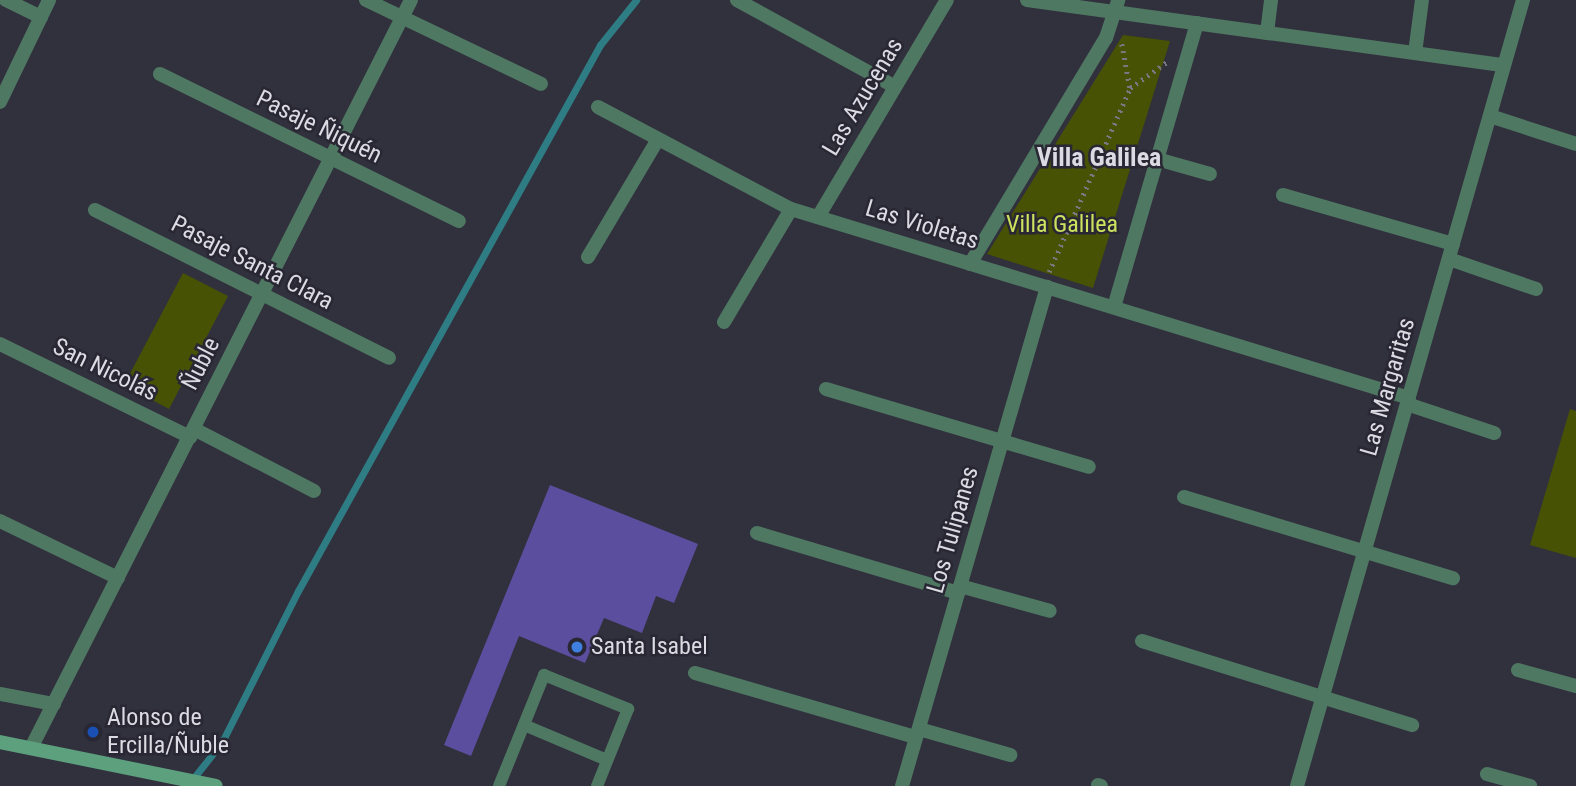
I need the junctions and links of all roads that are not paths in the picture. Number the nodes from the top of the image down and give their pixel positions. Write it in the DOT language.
graph roads {
  1 [pos="6,0"];
  2 [pos="49,0"];
  3 [pos="366,0"];
  4 [pos="411,0"];
  5 [pos="737,0"];
  6 [pos="947,0"];
  7 [pos="1027,0"];
  8 [pos="1271,0"];
  9 [pos="1422,0"];
  10 [pos="1523,0"];
  11 [pos="1117,6"];
  12 [pos="41,17"];
  13 [pos="403,18"];
  14 [pos="1198,23"];
  15 [pos="1267,33"];
  16 [pos="1415,53"];
  17 [pos="1504,65"];
  18 [pos="160,74"];
  19 [pos="541,84"];
  20 [pos="895,87"];
  21 [pos="0,102"];
  22 [pos="598,107"];
  23 [pos="1490,116"];
  24 [pos="658,139"];
  25 [pos="1576,144"];
  26 [pos="331,158"];
  27 [pos="1157,159"];
  28 [pos="1210,174"];
  29 [pos="1283,195"];
  30 [pos="791,209"];
  31 [pos="95,210"];
  32 [pos="818,217"];
  33 [pos="458,221"];
  34 [pos="1453,244"];
  35 [pos="588,257"];
  36 [pos="1449,258"];
  37 [pos="970,264"];
  38 [pos="1047,287"];
  39 [pos="1536,289"];
  40 [pos="262,294"];
  41 [pos="1114,307"];
  42 [pos="724,322"];
  43 [pos="0,344"];
  44 [pos="389,358"];
  45 [pos="825,388"];
  46 [pos="1408,401"];
  47 [pos="192,433"];
  48 [pos="1494,433"];
  49 [pos="1002,441"];
  50 [pos="1089,467"];
  51 [pos="314,491"];
  52 [pos="1184,497"];
  53 [pos="0,521"];
  54 [pos="757,533"];
  55 [pos="1365,552"];
  56 [pos="118,578"];
  57 [pos="1453,578"];
  58 [pos="959,590"];
  59 [pos="1050,611"];
  60 [pos="1142,641"];
  61 [pos="1518,670"];
  62 [pos="695,673"];
  63 [pos="1576,686"];
  64 [pos="0,694"];
  65 [pos="1323,697"];
  66 [pos="54,704"];
  67 [pos="524,725"];
  68 [pos="1412,725"];
  69 [pos="918,733"];
  70 [pos="0,742"];
  71 [pos="31,748"];
  72 [pos="1010,755"];
  73 [pos="607,760"];
  74 [pos="1488,774"];
  75 [pos="210,785"];
  76 [pos="499,786"];
  77 [pos="597,786"];
  78 [pos="902,786"];
  79 [pos="1297,786"];
  80 [pos="1530,786"];
  1 -- 12 [label="street"];
  2 -- 12 [label="street"];
  3 -- 13 [label="street"];
  4 -- 13 [label="street, Ñuble"];
  5 -- 20 [label="street"];
  6 -- 20 [label="street, Las Azucenas"];
  7 -- 11 [label="street"];
  8 -- 15 [label="street"];
  9 -- 16 [label="street"];
  10 -- 17 [label="street, Las Margaritas"];
  11 -- 14 [label="street"];
  11 -- 37 [label="street"];
  12 -- 21 [label="street"];
  13 -- 19 [label="street"];
  13 -- 26 [label="street, Ñuble"];
  14 -- 15 [label="street"];
  14 -- 27 [label="street"];
  15 -- 16 [label="street"];
  16 -- 17 [label="street"];
  17 -- 23 [label="street, Las Margaritas"];
  18 -- 26 [label="street, Pasaje Ñiquén"];
  20 -- 32 [label="street, Las Azucenas"];
  22 -- 24 [label="street, Las Violetas"];
  23 -- 25 [label="street"];
  23 -- 34 [label="street, Las Margaritas"];
  24 -- 30 [label="street, Las Violetas"];
  24 -- 35 [label="street"];
  26 -- 33 [label="street, Pasaje Ñiquén"];
  26 -- 40 [label="street, Ñuble"];
  27 -- 28 [label="street"];
  27 -- 41 [label="street"];
  29 -- 34 [label="street"];
  30 -- 32 [label="street, Las Violetas"];
  30 -- 42 [label="street"];
  31 -- 40 [label="street, Pasaje Santa Clara"];
  32 -- 37 [label="street, Las Violetas"];
  34 -- 36 [label="street, Las Margaritas"];
  36 -- 39 [label="street"];
  36 -- 46 [label="street, Las Margaritas"];
  37 -- 38 [label="street, Las Violetas"];
  38 -- 41 [label="street, Las Violetas"];
  38 -- 49 [label="street, Los Tulipanes"];
  40 -- 44 [label="street, Pasaje Santa Clara"];
  40 -- 47 [label="street, Ñuble"];
  41 -- 46 [label="street, Las Violetas"];
  43 -- 47 [label="street, San Nicolás"];
  45 -- 49 [label="street"];
  46 -- 48 [label="street, Las Violetas"];
  46 -- 55 [label="street, Las Margaritas"];
  47 -- 51 [label="street, San Nicolás"];
  47 -- 56 [label="street, Ñuble"];
  49 -- 50 [label="street"];
  49 -- 58 [label="street, Los Tulipanes"];
  52 -- 55 [label="street"];
  53 -- 56 [label="street"];
  54 -- 58 [label="street"];
  55 -- 57 [label="street"];
  55 -- 65 [label="street, Las Margaritas"];
  56 -- 66 [label="street, Ñuble"];
  58 -- 59 [label="street"];
  58 -- 69 [label="street, Los Tulipanes"];
  60 -- 65 [label="street"];
  61 -- 63 [label="street"];
  62 -- 69 [label="street"];
  64 -- 66 [label="street"];
  65 -- 68 [label="street"];
  65 -- 79 [label="street, Las Margaritas"];
  66 -- 71 [label="street, Ñuble"];
  67 -- 73 [label="lane"];
  67 -- 73 [label="lane"];
  67 -- 76 [label="lane"];
  69 -- 72 [label="street"];
  69 -- 78 [label="street, Los Tulipanes"];
  70 -- 71 [label="main road"];
  71 -- 75 [label="main road"];
  73 -- 77 [label="lane"];
  74 -- 80 [label="street"];
}
